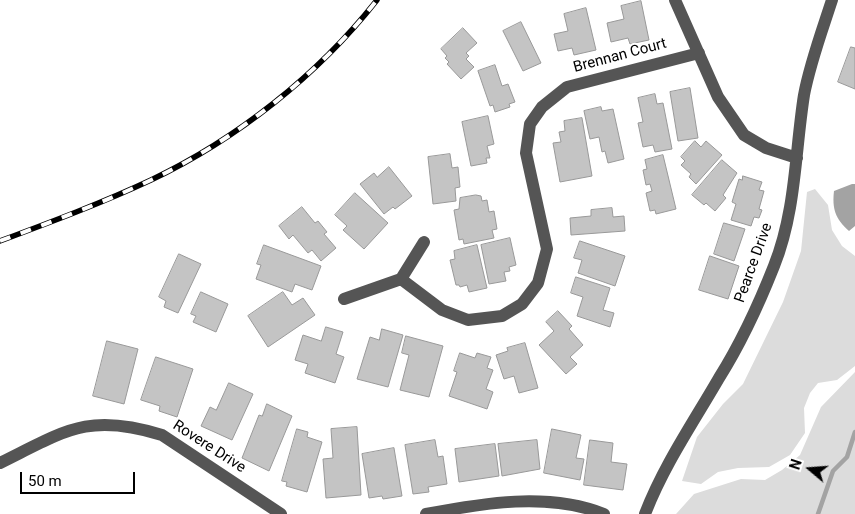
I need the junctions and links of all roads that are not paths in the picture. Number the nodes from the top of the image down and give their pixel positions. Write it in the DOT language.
graph roads {
  1 [pos="675,0"];
  2 [pos="832,0"];
  3 [pos="699,52"];
  4 [pos="796,158"];
  5 [pos="424,242"];
  6 [pos="401,279"];
  7 [pos="344,299"];
  8 [pos="0,463"];
  9 [pos="281,514"];
  10 [pos="426,514"];
  11 [pos="604,514"];
  12 [pos="645,514"];
  1 -- 3 [label="street"];
  2 -- 4 [label="street, Pearce Drive"];
  3 -- 4 [label="street"];
  3 -- 6 [label="street, Brennan Court"];
  4 -- 12 [label="street, Pearce Drive"];
  5 -- 6 [label="street"];
  6 -- 7 [label="street"];
  8 -- 9 [label="street, Rovere Drive"];
  10 -- 11 [label="street"];
}
